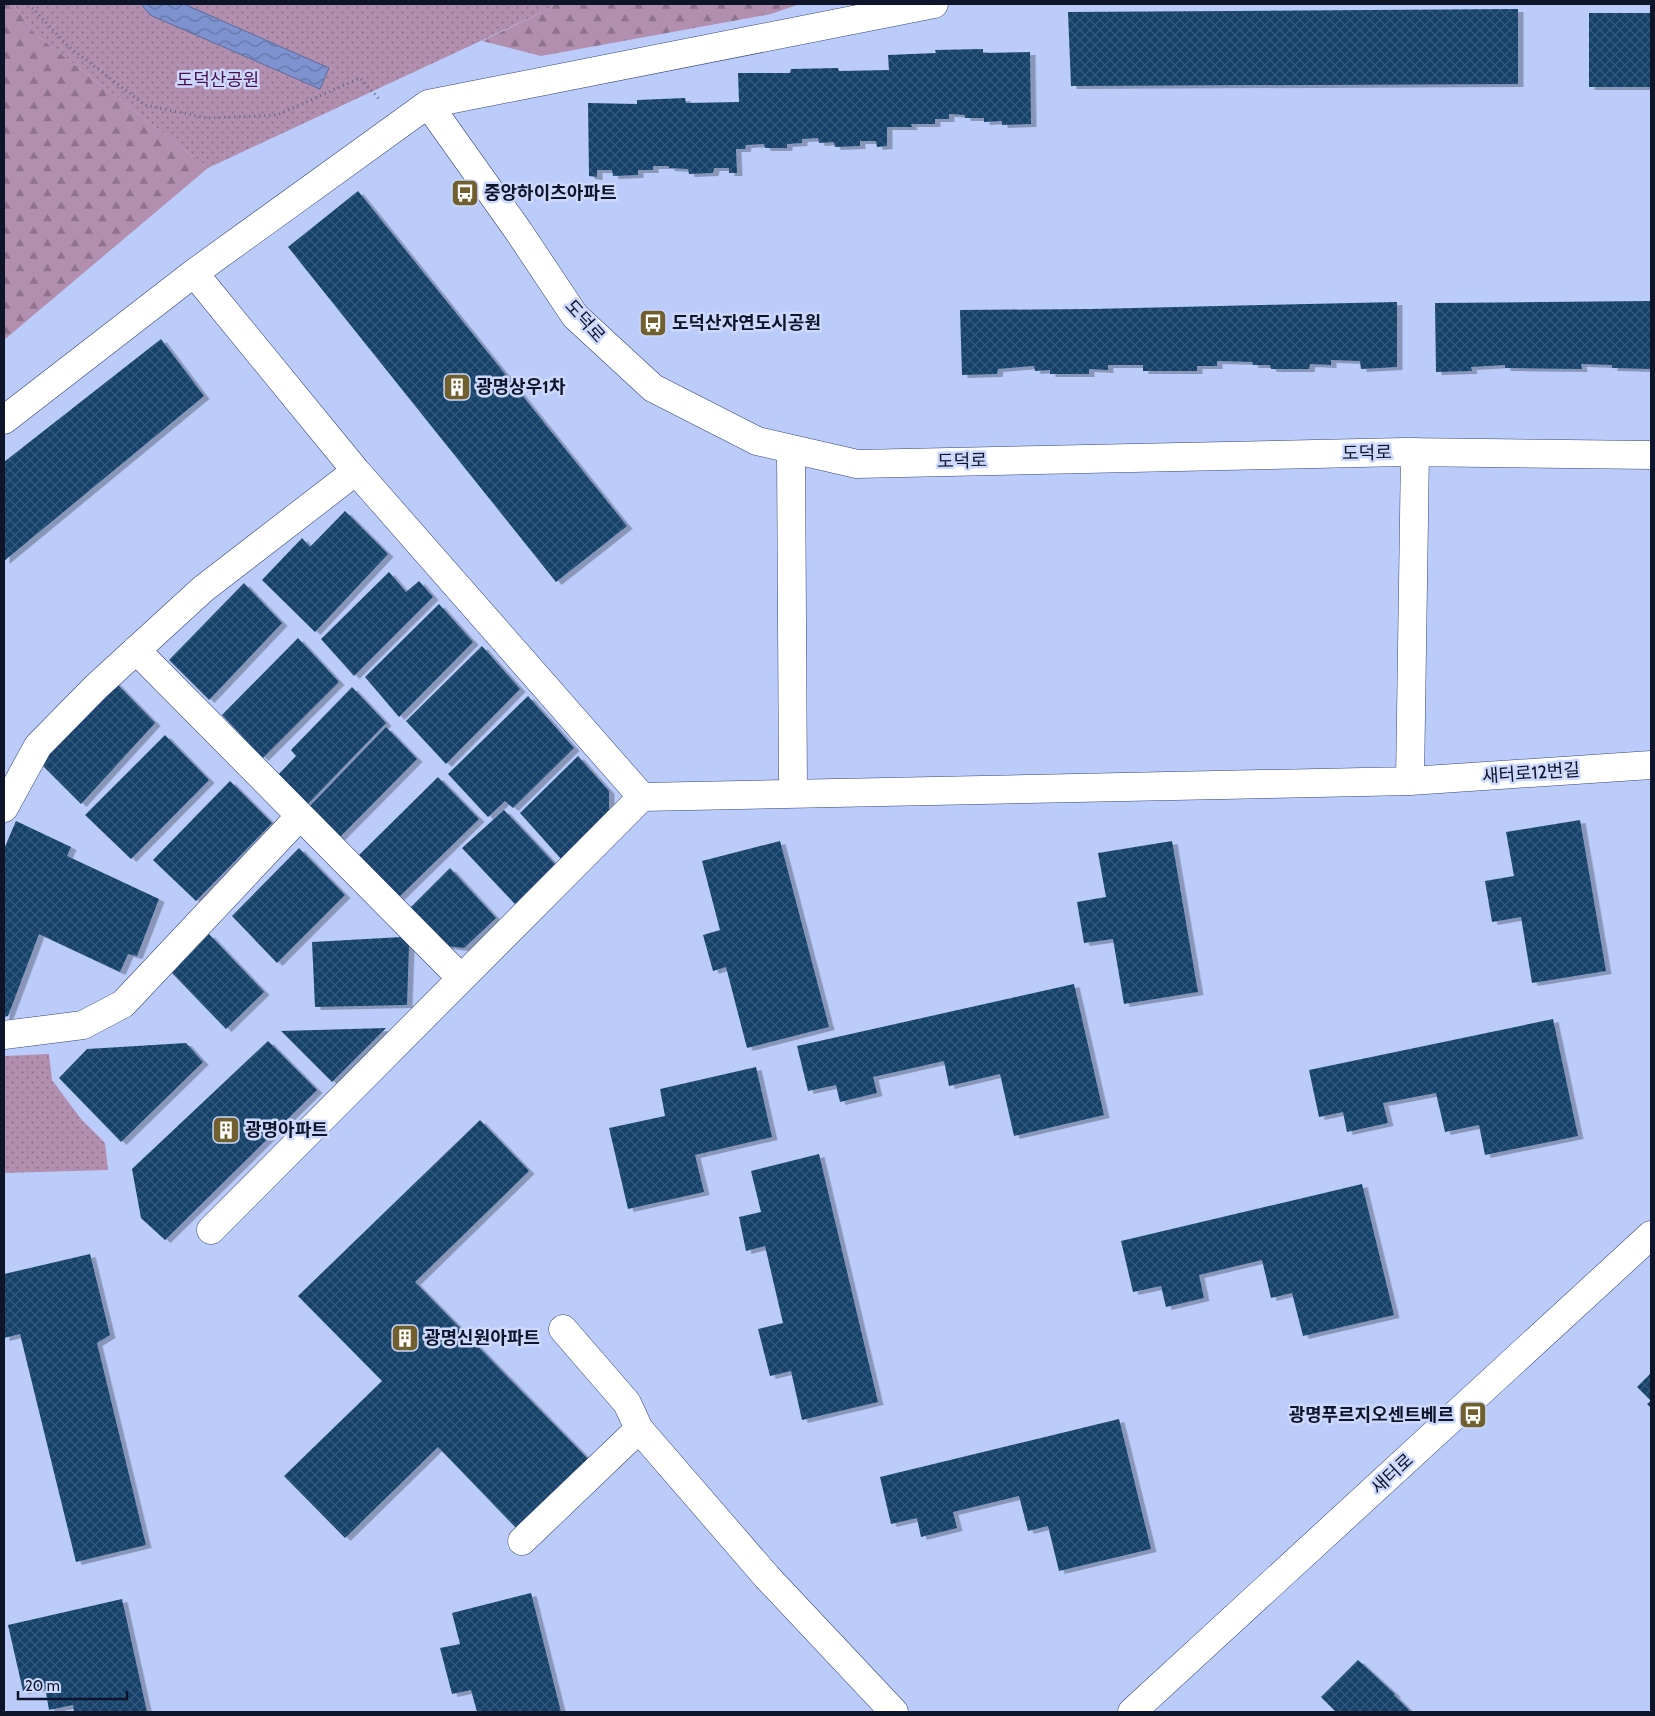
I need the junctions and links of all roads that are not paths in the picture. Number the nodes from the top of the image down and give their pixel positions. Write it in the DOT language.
graph roads {
  1 [pos="934,4"];
  2 [pos="428,104"];
  3 [pos="194,273"];
  4 [pos="4,420"];
  5 [pos="791,449"];
  6 [pos="1414,452"];
  7 [pos="1651,455"];
  8 [pos="356,471"];
  9 [pos="136,650"];
  10 [pos="1651,765"];
  11 [pos="1410,781"];
  12 [pos="793,794"];
  13 [pos="642,797"];
  14 [pos="4,808"];
  15 [pos="300,816"];
  16 [pos="461,978"];
  17 [pos="4,1035"];
  18 [pos="211,1230"];
  19 [pos="1651,1235"];
  20 [pos="563,1329"];
  21 [pos="639,1429"];
  22 [pos="522,1541"];
  23 [pos="894,1712"];
  24 [pos="1132,1712"];
  1 -- 2 [label="street"];
  2 -- 3 [label="street"];
  2 -- 5 [label="street, 도덕로"];
  3 -- 4 [label="street"];
  3 -- 8 [label="street"];
  5 -- 6 [label="street, 도덕로"];
  5 -- 12 [label="street"];
  6 -- 7 [label="street, 도덕로"];
  6 -- 11 [label="street"];
  8 -- 9 [label="street"];
  8 -- 13 [label="street"];
  9 -- 14 [label="street"];
  9 -- 15 [label="street"];
  10 -- 11 [label="street, 새터로12번길"];
  11 -- 12 [label="street, 새터로12번길"];
  12 -- 13 [label="street, 새터로12번길"];
  13 -- 16 [label="street"];
  15 -- 16 [label="street"];
  15 -- 17 [label="street"];
  16 -- 18 [label="street"];
  19 -- 24 [label="street, 새터로"];
  20 -- 21 [label="street"];
  21 -- 22 [label="street"];
  21 -- 23 [label="street"];
}
